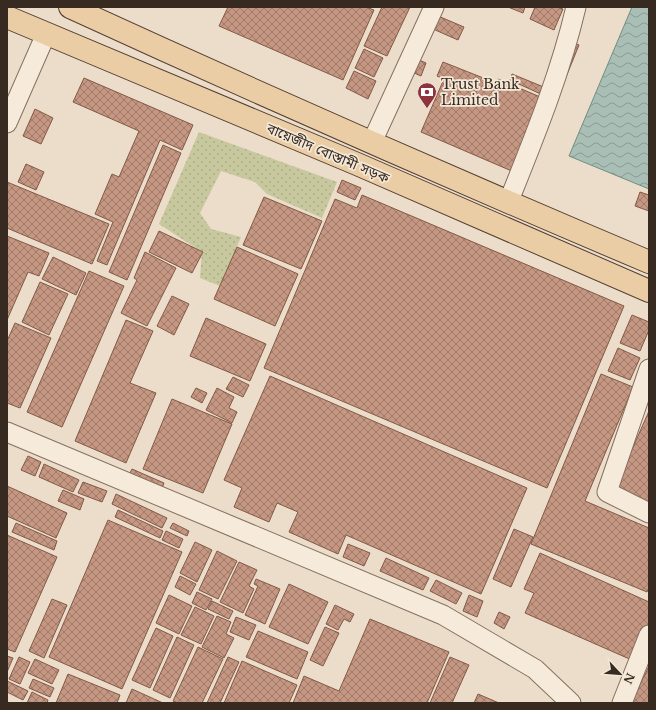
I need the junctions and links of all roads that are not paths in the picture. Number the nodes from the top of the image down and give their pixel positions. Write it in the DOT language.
graph roads {
  1 [pos="70,7"];
  2 [pos="434,7"];
  3 [pos="576,7"];
  4 [pos="7,17"];
  5 [pos="46,34"];
  6 [pos="7,123"];
  7 [pos="372,142"];
  8 [pos="508,203"];
  9 [pos="649,262"];
  10 [pos="649,291"];
  11 [pos="649,369"];
  12 [pos="7,432"];
  13 [pos="649,513"];
  14 [pos="649,635"];
  15 [pos="571,703"];
  16 [pos="622,703"];
  1 -- 7 [label="main road, বায়েজীদ বোস্তামী সড়ক"];
  2 -- 7 [label="street"];
  3 -- 8 [label="street"];
  4 -- 5 [label="main road, বায়েজীদ বোস্তামী সড়ক"];
  5 -- 6 [label="street"];
  5 -- 10 [label="main road, বায়েজীদ বোস্তামী সড়ক"];
  7 -- 8 [label="main road, বায়েজীদ বোস্তামী সড়ক"];
  8 -- 9 [label="main road, বায়েজীদ বোস্তামী সড়ক"];
  11 -- 13 [label="street"];
  12 -- 15 [label="street"];
  14 -- 16 [label="street"];
}
